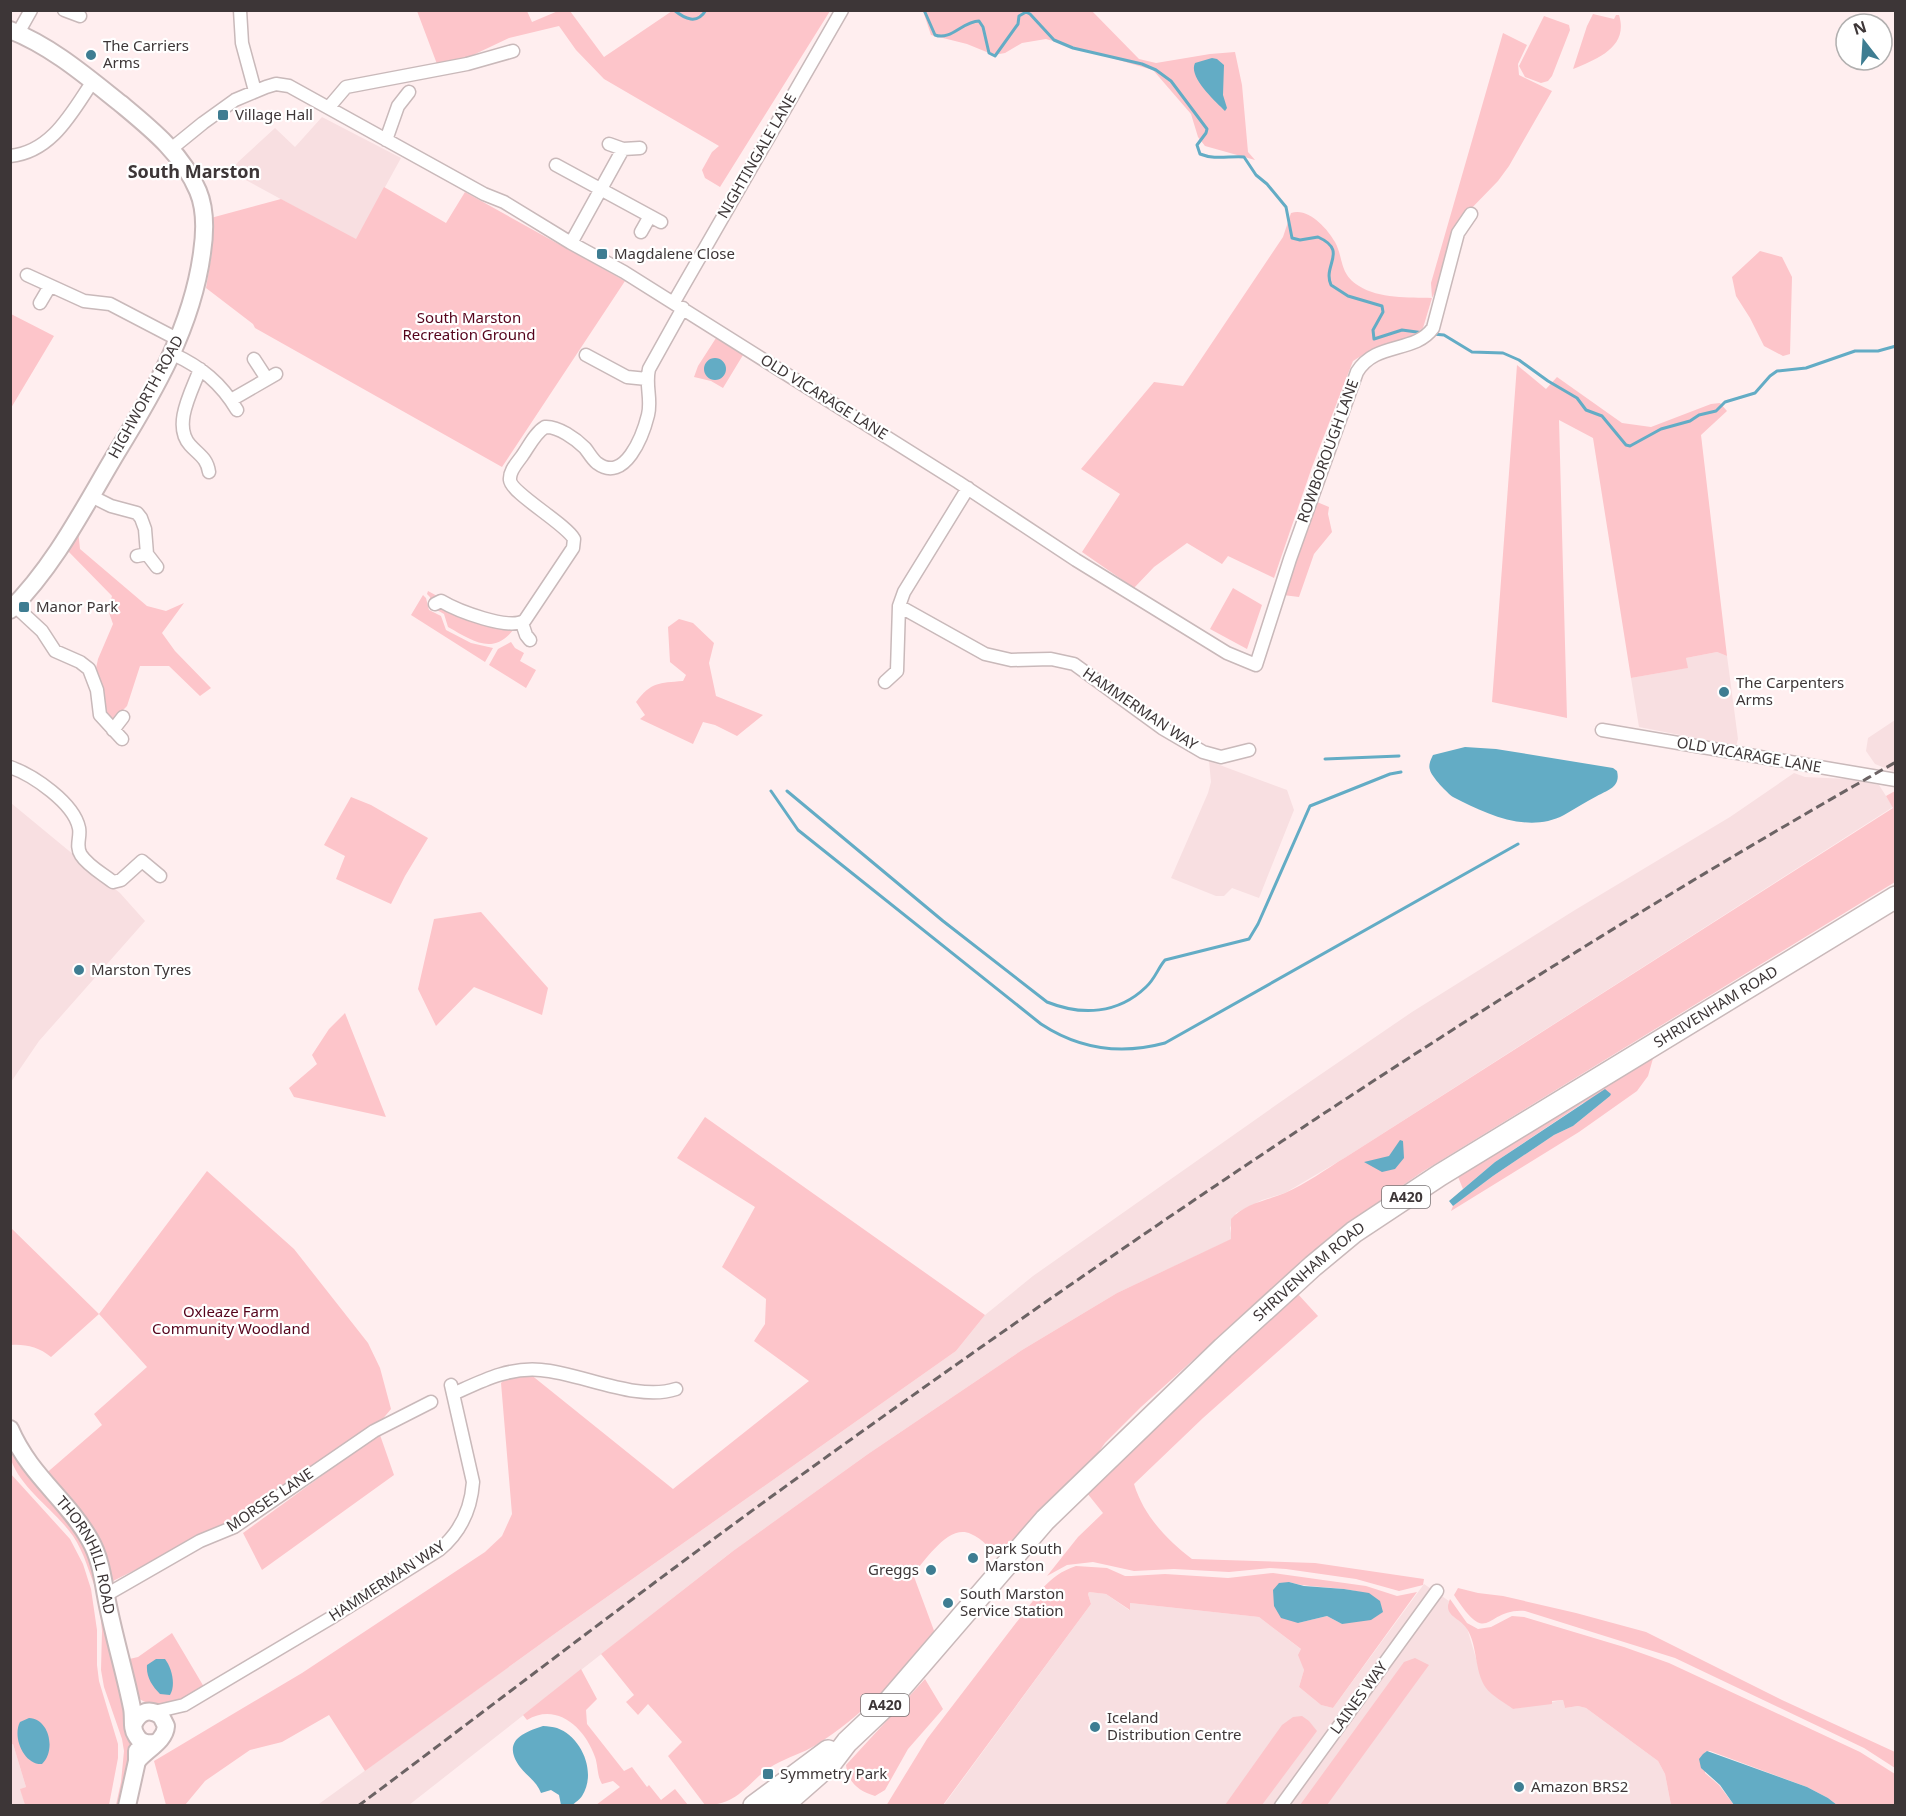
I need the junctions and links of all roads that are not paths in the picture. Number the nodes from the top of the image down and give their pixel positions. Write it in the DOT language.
graph roads {
  1 [pos="31,10"];
  2 [pos="64,10"];
  3 [pos="240,10"];
  4 [pos="842,10"];
  5 [pos="80,16"];
  6 [pos="14,32"];
  7 [pos="513,51"];
  8 [pos="93,81"];
  9 [pos="255,91"];
  10 [pos="409,92"];
  11 [pos="329,107"];
  12 [pos="386,140"];
  13 [pos="609,144"];
  14 [pos="640,147"];
  15 [pos="171,149"];
  16 [pos="623,149"];
  17 [pos="10,156"];
  18 [pos="556,165"];
  19 [pos="602,189"];
  20 [pos="1471,214"];
  21 [pos="641,232"];
  22 [pos="571,243"];
  23 [pos="27,274"];
  24 [pos="50,286"];
  25 [pos="40,303"];
  26 [pos="678,305"];
  27 [pos="176,347"];
  28 [pos="586,355"];
  29 [pos="254,359"];
  30 [pos="200,369"];
  31 [pos="647,378"];
  32 [pos="211,463"];
  33 [pos="968,488"];
  34 [pos="91,496"];
  35 [pos="158,567"];
  36 [pos="435,604"];
  37 [pos="899,606"];
  38 [pos="13,608"];
  39 [pos="522,623"];
  40 [pos="530,640"];
  41 [pos="1256,665"];
  42 [pos="885,682"];
  43 [pos="123,717"];
  44 [pos="1602,730"];
  45 [pos="1249,750"];
  46 [pos="10,767"];
  47 [pos="1896,780"];
  48 [pos="160,876"];
  49 [pos="1896,897"];
  50 [pos="676,1389"];
  51 [pos="431,1402"];
  52 [pos="10,1429"];
  53 [pos="1437,1592"];
  54 [pos="106,1595"];
  55 [pos="130,1699"];
  56 [pos="184,1705"];
  57 [pos="152,1712"];
  58 [pos="136,1730"];
  59 [pos="161,1737"];
  60 [pos="137,1761"];
  61 [pos="820,1771"];
  62 [pos="127,1806"];
  63 [pos="754,1806"];
  64 [pos="782,1806"];
  65 [pos="1281,1806"];
  1 -- 6 [label="street"];
  2 -- 5 [label="street"];
  3 -- 9 [label="street"];
  4 -- 26 [label="street, NIGHTINGALE LANE"];
  6 -- 8 [label="street, HIGHWORTH ROAD"];
  7 -- 11 [label="street"];
  8 -- 15 [label="street, HIGHWORTH ROAD"];
  8 -- 17 [label="street"];
  9 -- 11 [label="street, OLD VICARAGE LANE"];
  9 -- 15 [label="street, OLD VICARAGE LANE"];
  10 -- 12 [label="street"];
  11 -- 12 [label="street, OLD VICARAGE LANE"];
  12 -- 22 [label="street, OLD VICARAGE LANE"];
  13 -- 16 [label="street"];
  14 -- 16 [label="street"];
  15 -- 27 [label="street, HIGHWORTH ROAD"];
  16 -- 19 [label="street"];
  18 -- 19 [label="street"];
  19 -- 21 [label="street"];
  19 -- 22 [label="street"];
  20 -- 41 [label="street, ROWBOROUGH LANE"];
  22 -- 26 [label="street, OLD VICARAGE LANE"];
  23 -- 24 [label="street"];
  24 -- 25 [label="street"];
  24 -- 27 [label="street"];
  26 -- 31 [label="street"];
  26 -- 33 [label="street, OLD VICARAGE LANE"];
  27 -- 30 [label="street"];
  27 -- 34 [label="street, HIGHWORTH ROAD"];
  28 -- 31 [label="street"];
  29 -- 30 [label="street"];
  30 -- 32 [label="street"];
  31 -- 39 [label="street"];
  33 -- 37 [label="street"];
  33 -- 41 [label="street, OLD VICARAGE LANE"];
  34 -- 35 [label="street"];
  34 -- 38 [label="street, HIGHWORTH ROAD"];
  36 -- 39 [label="street"];
  37 -- 42 [label="street"];
  37 -- 45 [label="street, HAMMERMAN WAY"];
  38 -- 43 [label="street"];
  39 -- 40 [label="street"];
  44 -- 47 [label="street, OLD VICARAGE LANE"];
  46 -- 48 [label="street"];
  49 -- 61 [label="highway, SHRIVENHAM ROAD / A420"];
  50 -- 56 [label="street, HAMMERMAN WAY"];
  51 -- 54 [label="street, MORSES LANE"];
  52 -- 54 [label="street, THORNHILL ROAD"];
  53 -- 65 [label="street, LAINES WAY"];
  54 -- 55 [label="street, THORNHILL ROAD"];
  55 -- 57 [label="street"];
  55 -- 58 [label="street, THORNHILL ROAD"];
  56 -- 57 [label="street, HAMMERMAN WAY"];
  56 -- 59 [label="street, HAMMERMAN WAY"];
  57 -- 58 [label="street"];
  57 -- 59 [label="street"];
  58 -- 59 [label="street"];
  58 -- 60 [label="street, THORNHILL ROAD"];
  59 -- 60 [label="street"];
  60 -- 62 [label="street, THORNHILL ROAD"];
  61 -- 63 [label="highway, SHRIVENHAM ROAD / A420"];
  61 -- 64 [label="highway, SHRIVENHAM ROAD / A420"];
}
